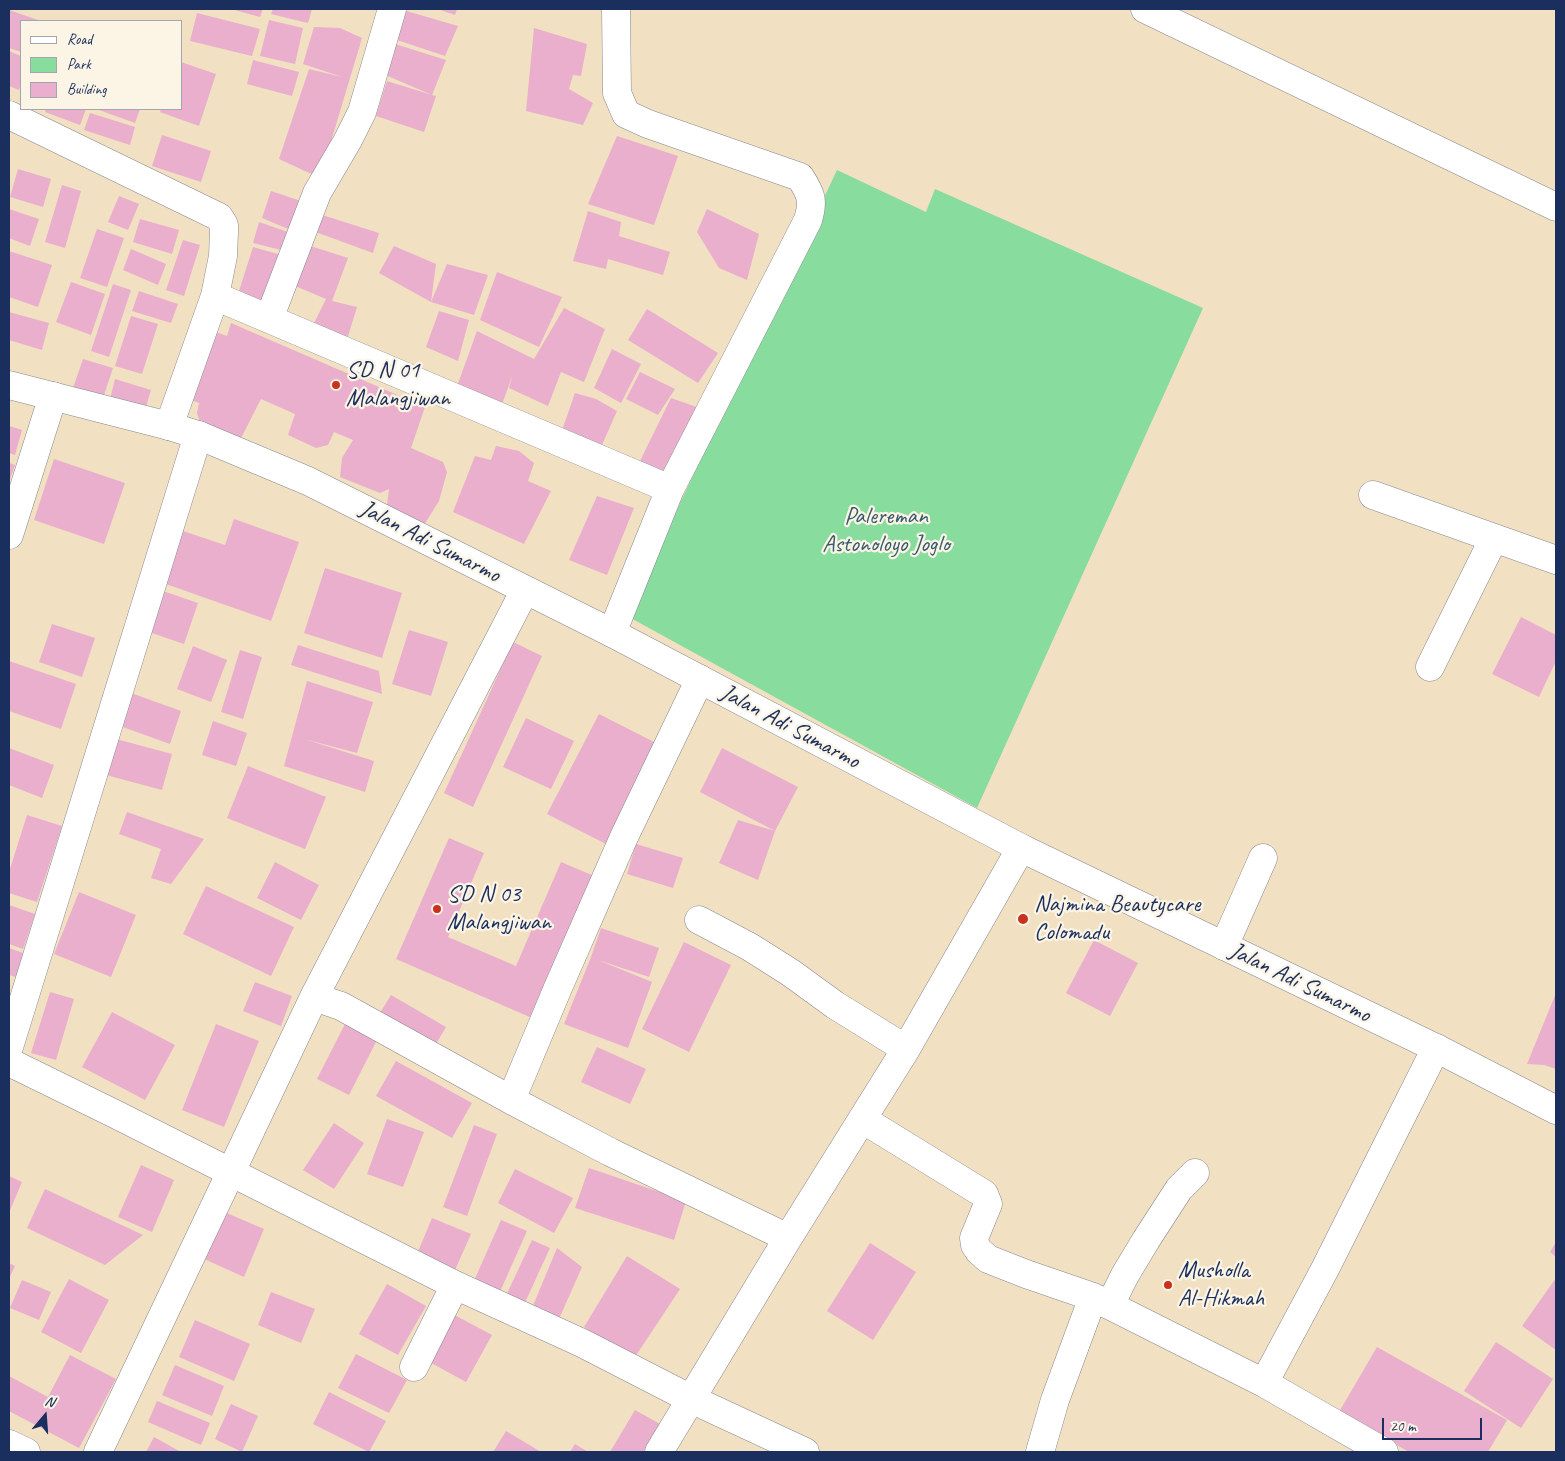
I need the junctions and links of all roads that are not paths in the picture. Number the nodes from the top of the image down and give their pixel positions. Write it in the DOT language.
graph roads {
  1 [pos="392,9"];
  2 [pos="616,9"];
  3 [pos="1145,9"];
  4 [pos="9,115"];
  5 [pos="1556,207"];
  6 [pos="215,296"];
  7 [pos="269,319"];
  8 [pos="9,385"];
  9 [pos="53,396"];
  10 [pos="169,426"];
  11 [pos="198,435"];
  12 [pos="670,489"];
  13 [pos="1373,495"];
  14 [pos="9,535"];
  15 [pos="1494,538"];
  16 [pos="1556,560"];
  17 [pos="525,590"];
  18 [pos="612,632"];
  19 [pos="1430,667"];
  20 [pos="700,680"];
  21 [pos="1021,848"];
  22 [pos="1263,858"];
  23 [pos="699,920"];
  24 [pos="1224,946"];
  25 [pos="314,997"];
  26 [pos="9,1047"];
  27 [pos="1436,1048"];
  28 [pos="906,1049"];
  29 [pos="9,1062"];
  30 [pos="511,1100"];
  31 [pos="1556,1110"];
  32 [pos="862,1119"];
  33 [pos="231,1173"];
  34 [pos="1195,1173"];
  35 [pos="788,1238"];
  36 [pos="455,1285"];
  37 [pos="1101,1301"];
  38 [pos="414,1367"];
  39 [pos="1264,1383"];
  40 [pos="690,1399"];
  41 [pos="9,1444"];
  42 [pos="26,1452"];
  43 [pos="98,1452"];
  44 [pos="659,1452"];
  45 [pos="805,1452"];
  46 [pos="1040,1452"];
  47 [pos="1384,1452"];
  1 -- 7 [label="street"];
  2 -- 12 [label="street"];
  3 -- 5 [label="street"];
  4 -- 6 [label="street"];
  6 -- 7 [label="street"];
  6 -- 10 [label="street"];
  7 -- 12 [label="street"];
  8 -- 9 [label="street, Jalan Adi Sumarmo"];
  9 -- 10 [label="street, Jalan Adi Sumarmo"];
  9 -- 14 [label="street"];
  10 -- 11 [label="street, Jalan Adi Sumarmo"];
  11 -- 17 [label="street, Jalan Adi Sumarmo"];
  11 -- 26 [label="street"];
  12 -- 18 [label="street"];
  13 -- 15 [label="street"];
  15 -- 16 [label="street"];
  15 -- 19 [label="street"];
  17 -- 18 [label="street, Jalan Adi Sumarmo"];
  17 -- 25 [label="street"];
  18 -- 20 [label="street, Jalan Adi Sumarmo"];
  20 -- 21 [label="street, Jalan Adi Sumarmo"];
  20 -- 30 [label="street"];
  21 -- 24 [label="street, Jalan Adi Sumarmo"];
  21 -- 28 [label="street"];
  22 -- 24 [label="street"];
  23 -- 28 [label="street"];
  24 -- 27 [label="street, Jalan Adi Sumarmo"];
  25 -- 30 [label="street"];
  25 -- 33 [label="street"];
  27 -- 31 [label="street, Jalan Adi Sumarmo"];
  27 -- 39 [label="street"];
  28 -- 32 [label="street"];
  29 -- 33 [label="street"];
  30 -- 35 [label="street"];
  32 -- 35 [label="street"];
  32 -- 37 [label="street"];
  33 -- 36 [label="street"];
  33 -- 43 [label="street"];
  34 -- 37 [label="street"];
  35 -- 40 [label="street"];
  36 -- 38 [label="street"];
  36 -- 40 [label="street"];
  37 -- 39 [label="street"];
  37 -- 46 [label="street"];
  39 -- 47 [label="street"];
  40 -- 44 [label="street"];
  40 -- 45 [label="street"];
  41 -- 42 [label="street"];
}
